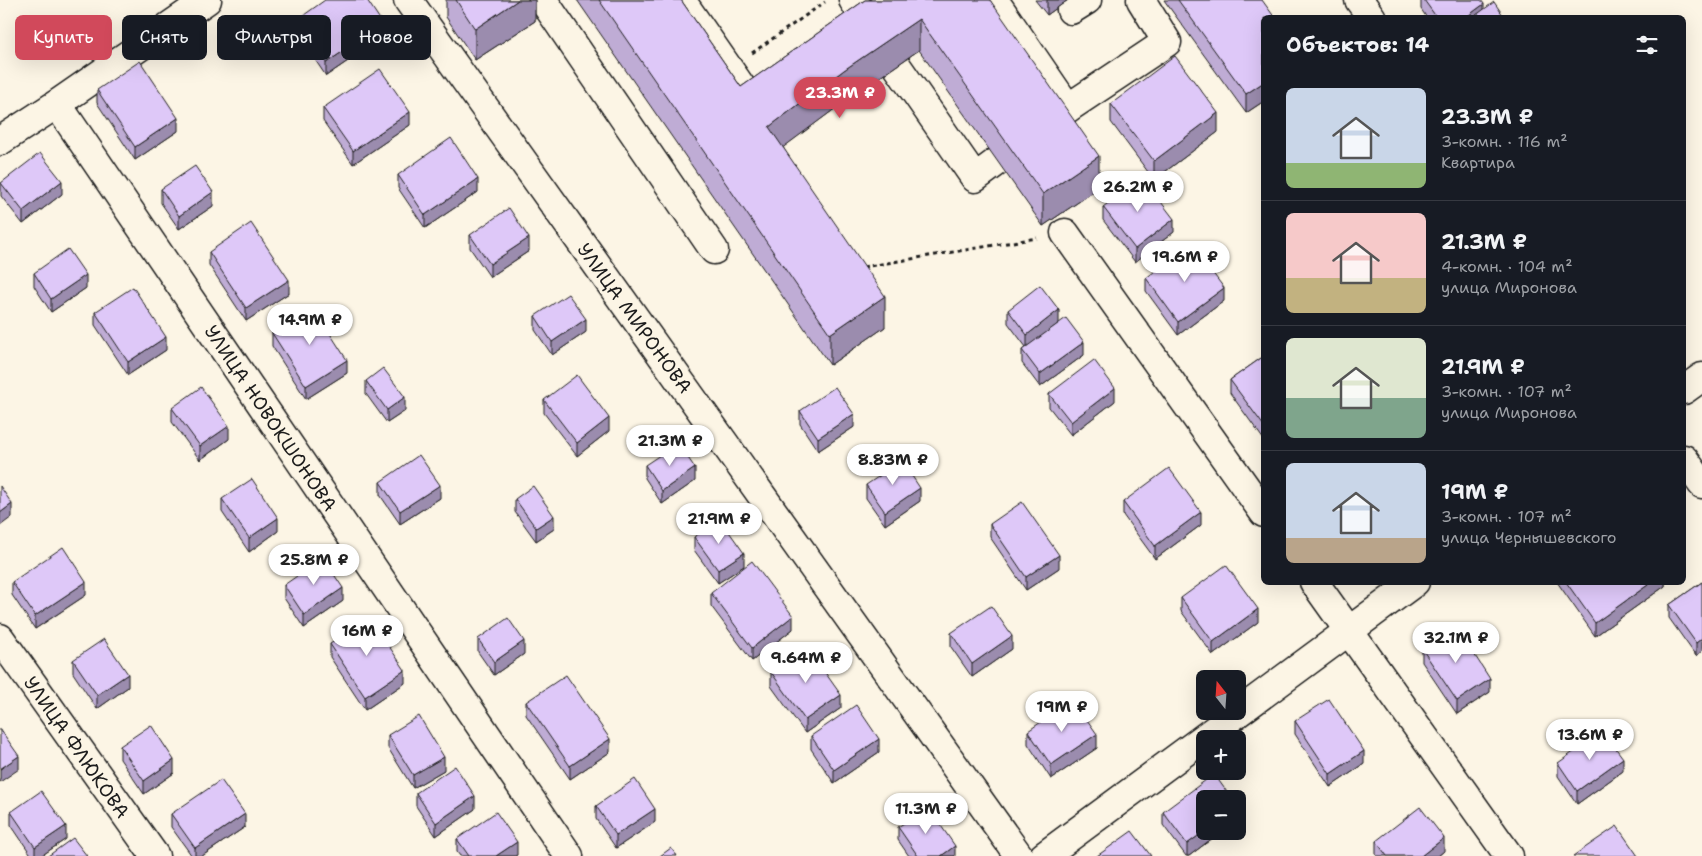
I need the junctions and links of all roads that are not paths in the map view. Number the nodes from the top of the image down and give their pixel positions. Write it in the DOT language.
graph roads {
  1 [pos="207,0"];
  2 [pos="408,0"];
  3 [pos="543,0"];
  4 [pos="681,0"];
  5 [pos="853,0"];
  6 [pos="994,0"];
  7 [pos="1141,0"];
  8 [pos="1359,0"];
  9 [pos="1370,15"];
  10 [pos="871,27"];
  11 [pos="897,66"];
  12 [pos="57,104"];
  13 [pos="756,108"];
  14 [pos="0,141"];
  15 [pos="998,161"];
  16 [pos="1065,233"];
  17 [pos="714,250"];
  18 [pos="1702,377"];
  19 [pos="1686,389"];
  20 [pos="1686,462"];
  21 [pos="1702,484"];
  22 [pos="1261,508"];
  23 [pos="1316,585"];
  24 [pos="1412,585"];
  25 [pos="1348,631"];
  26 [pos="0,638"];
  27 [pos="155,856"];
  28 [pos="569,856"];
  29 [pos="1018,856"];
  30 [pos="1044,856"];
  31 [pos="1509,856"];
  1 -- 12 [label="street"];
  2 -- 29 [label="street, УЛИЦА МИРОНОВА"];
  3 -- 17 [label="street"];
  4 -- 13 [label="street"];
  5 -- 10 [label="street"];
  6 -- 7 [label="street"];
  8 -- 9 [label="street"];
  11 -- 15 [label="street"];
  12 -- 14 [label="street"];
  12 -- 28 [label="street, УЛИЦА НОВОКШОНОВА"];
  16 -- 22 [label="street"];
  18 -- 19 [label="street"];
  20 -- 21 [label="street"];
  23 -- 25 [label="street"];
  24 -- 25 [label="street"];
  25 -- 30 [label="street"];
  25 -- 31 [label="street"];
  26 -- 27 [label="street, УЛИЦА ФЛЮКОВА"];
}
